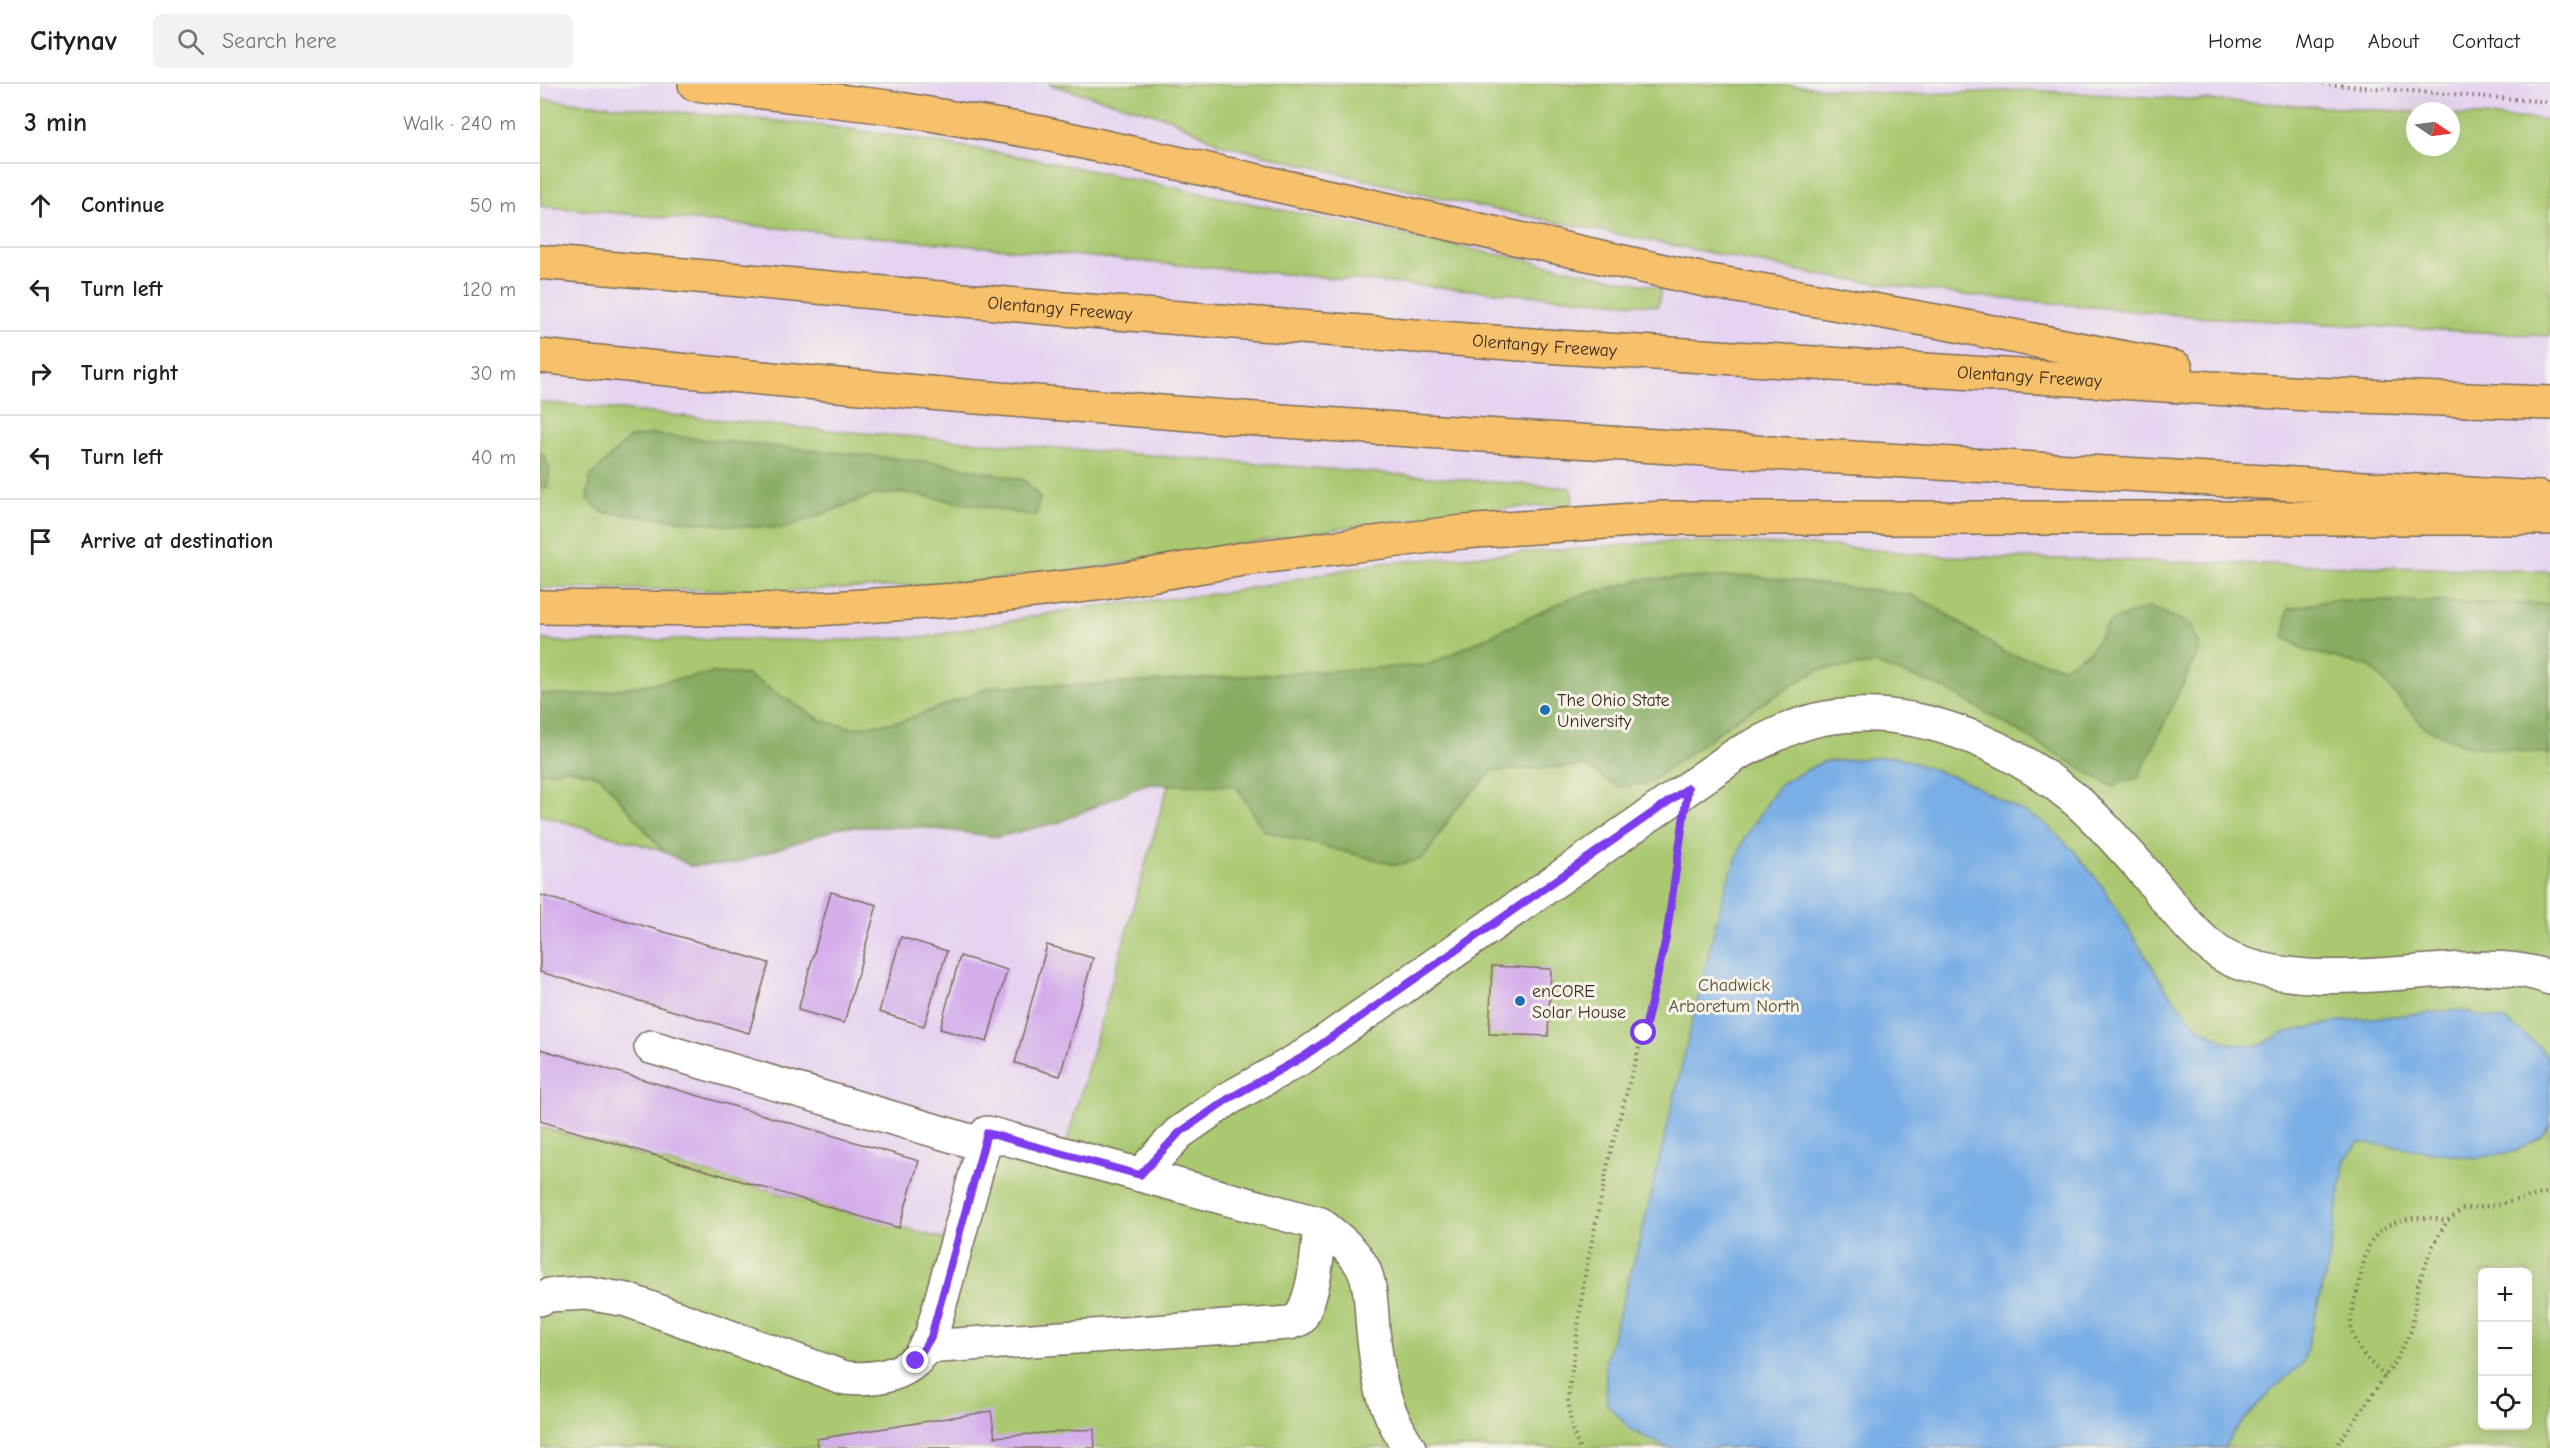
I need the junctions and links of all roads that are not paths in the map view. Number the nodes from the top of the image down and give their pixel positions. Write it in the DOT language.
graph roads {
  1 [pos="695,84"];
  2 [pos="540,262"];
  3 [pos="540,356"];
  4 [pos="2307,394"];
  5 [pos="2550,403"];
  6 [pos="2550,498"];
  7 [pos="2550,518"];
  8 [pos="540,608"];
  9 [pos="2550,978"];
  10 [pos="651,1047"];
  11 [pos="984,1145"];
  12 [pos="1140,1175"];
  13 [pos="1320,1224"];
  14 [pos="540,1299"];
  15 [pos="925,1347"];
  16 [pos="1409,1448"];
  1 -- 4 [label="highway"];
  2 -- 4 [label="highway, Olentangy Freeway"];
  3 -- 6 [label="highway"];
  4 -- 5 [label="highway, Olentangy Freeway"];
  7 -- 8 [label="highway"];
  9 -- 12 [label="lane"];
  10 -- 11 [label="lane"];
  11 -- 12 [label="lane"];
  11 -- 15 [label="lane"];
  12 -- 13 [label="lane"];
  13 -- 15 [label="lane"];
  13 -- 16 [label="lane"];
  14 -- 15 [label="lane"];
}
